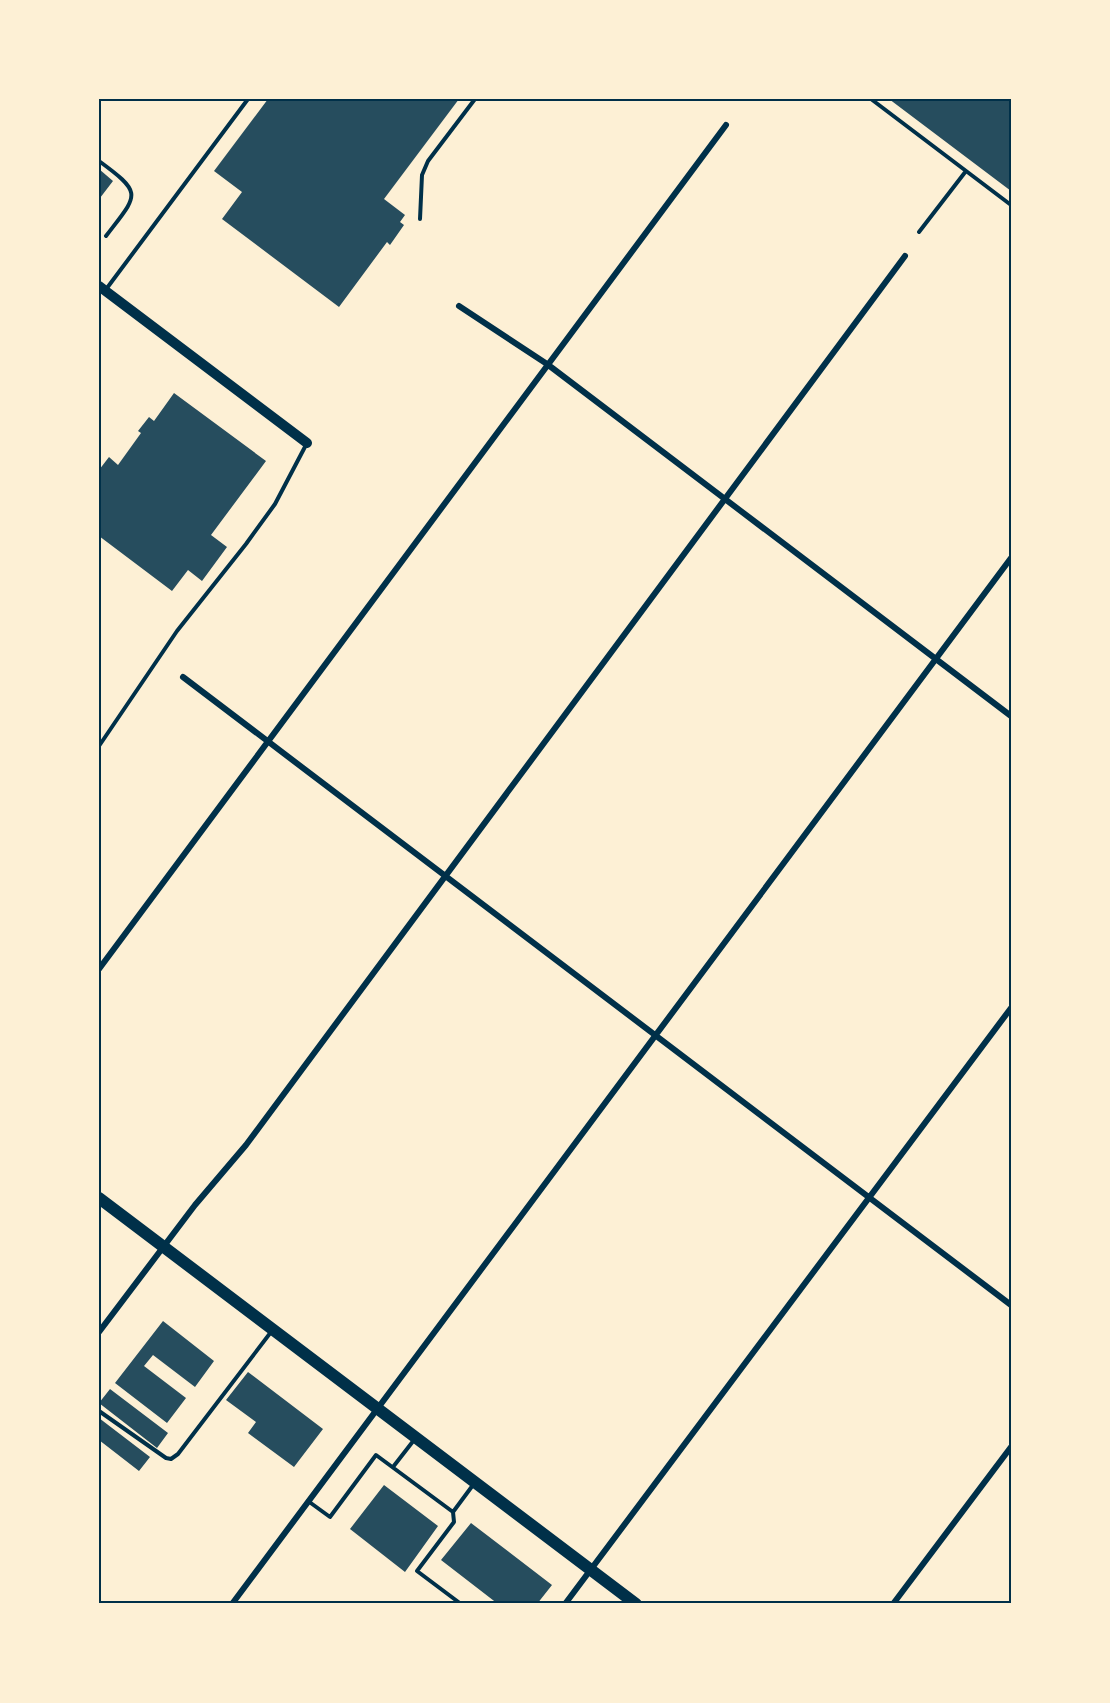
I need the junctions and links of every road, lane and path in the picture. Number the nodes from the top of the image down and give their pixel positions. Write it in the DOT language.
graph roads {
  1 [pos="248,99"];
  2 [pos="475,99"];
  3 [pos="871,99"];
  4 [pos="726,125"];
  5 [pos="99,160"];
  6 [pos="966,171"];
  7 [pos="1011,205"];
  8 [pos="420,219"];
  9 [pos="919,232"];
  10 [pos="106,236"];
  11 [pos="905,256"];
  12 [pos="102,288"];
  13 [pos="459,306"];
  14 [pos="547,364"];
  15 [pos="307,443"];
  16 [pos="725,499"];
  17 [pos="1011,558"];
  18 [pos="936,659"];
  19 [pos="183,677"];
  20 [pos="1011,716"];
  21 [pos="267,741"];
  22 [pos="99,746"];
  23 [pos="445,876"];
  24 [pos="99,969"];
  25 [pos="1011,1008"];
  26 [pos="656,1035"];
  27 [pos="869,1197"];
  28 [pos="99,1198"];
  29 [pos="163,1246"];
  30 [pos="1011,1305"];
  31 [pos="273,1329"];
  32 [pos="99,1332"];
  33 [pos="378,1408"];
  34 [pos="99,1411"];
  35 [pos="416,1437"];
  36 [pos="1011,1447"];
  37 [pos="393,1467"];
  38 [pos="476,1482"];
  39 [pos="308,1501"];
  40 [pos="453,1512"];
  41 [pos="590,1569"];
  42 [pos="629,1602"];
  43 [pos="232,1604"];
  44 [pos="461,1604"];
  45 [pos="564,1604"];
  46 [pos="893,1604"];
  1 -- 12 [label="lane"];
  2 -- 8 [label="lane"];
  3 -- 6 [label="lane"];
  4 -- 14 [label="street"];
  5 -- 10 [label="lane"];
  6 -- 7 [label="lane"];
  6 -- 9 [label="lane"];
  11 -- 16 [label="street"];
  12 -- 15 [label="street"];
  13 -- 14 [label="street"];
  14 -- 16 [label="street"];
  14 -- 21 [label="street"];
  15 -- 22 [label="lane"];
  16 -- 18 [label="street"];
  16 -- 23 [label="street"];
  17 -- 18 [label="street"];
  18 -- 20 [label="street"];
  18 -- 26 [label="street"];
  19 -- 21 [label="street"];
  21 -- 23 [label="street"];
  21 -- 24 [label="street"];
  23 -- 26 [label="street"];
  23 -- 29 [label="street"];
  25 -- 27 [label="street"];
  26 -- 27 [label="street"];
  26 -- 33 [label="street"];
  27 -- 30 [label="street"];
  27 -- 41 [label="street"];
  28 -- 29 [label="main road"];
  29 -- 31 [label="main road"];
  29 -- 32 [label="street"];
  31 -- 33 [label="main road"];
  31 -- 34 [label="lane"];
  33 -- 35 [label="main road"];
  33 -- 39 [label="street"];
  35 -- 37 [label="lane"];
  35 -- 38 [label="main road"];
  36 -- 46 [label="street"];
  37 -- 39 [label="lane"];
  37 -- 40 [label="lane"];
  38 -- 40 [label="lane"];
  38 -- 41 [label="main road"];
  39 -- 43 [label="street"];
  40 -- 44 [label="lane"];
  41 -- 42 [label="main road"];
  41 -- 45 [label="street"];
}
